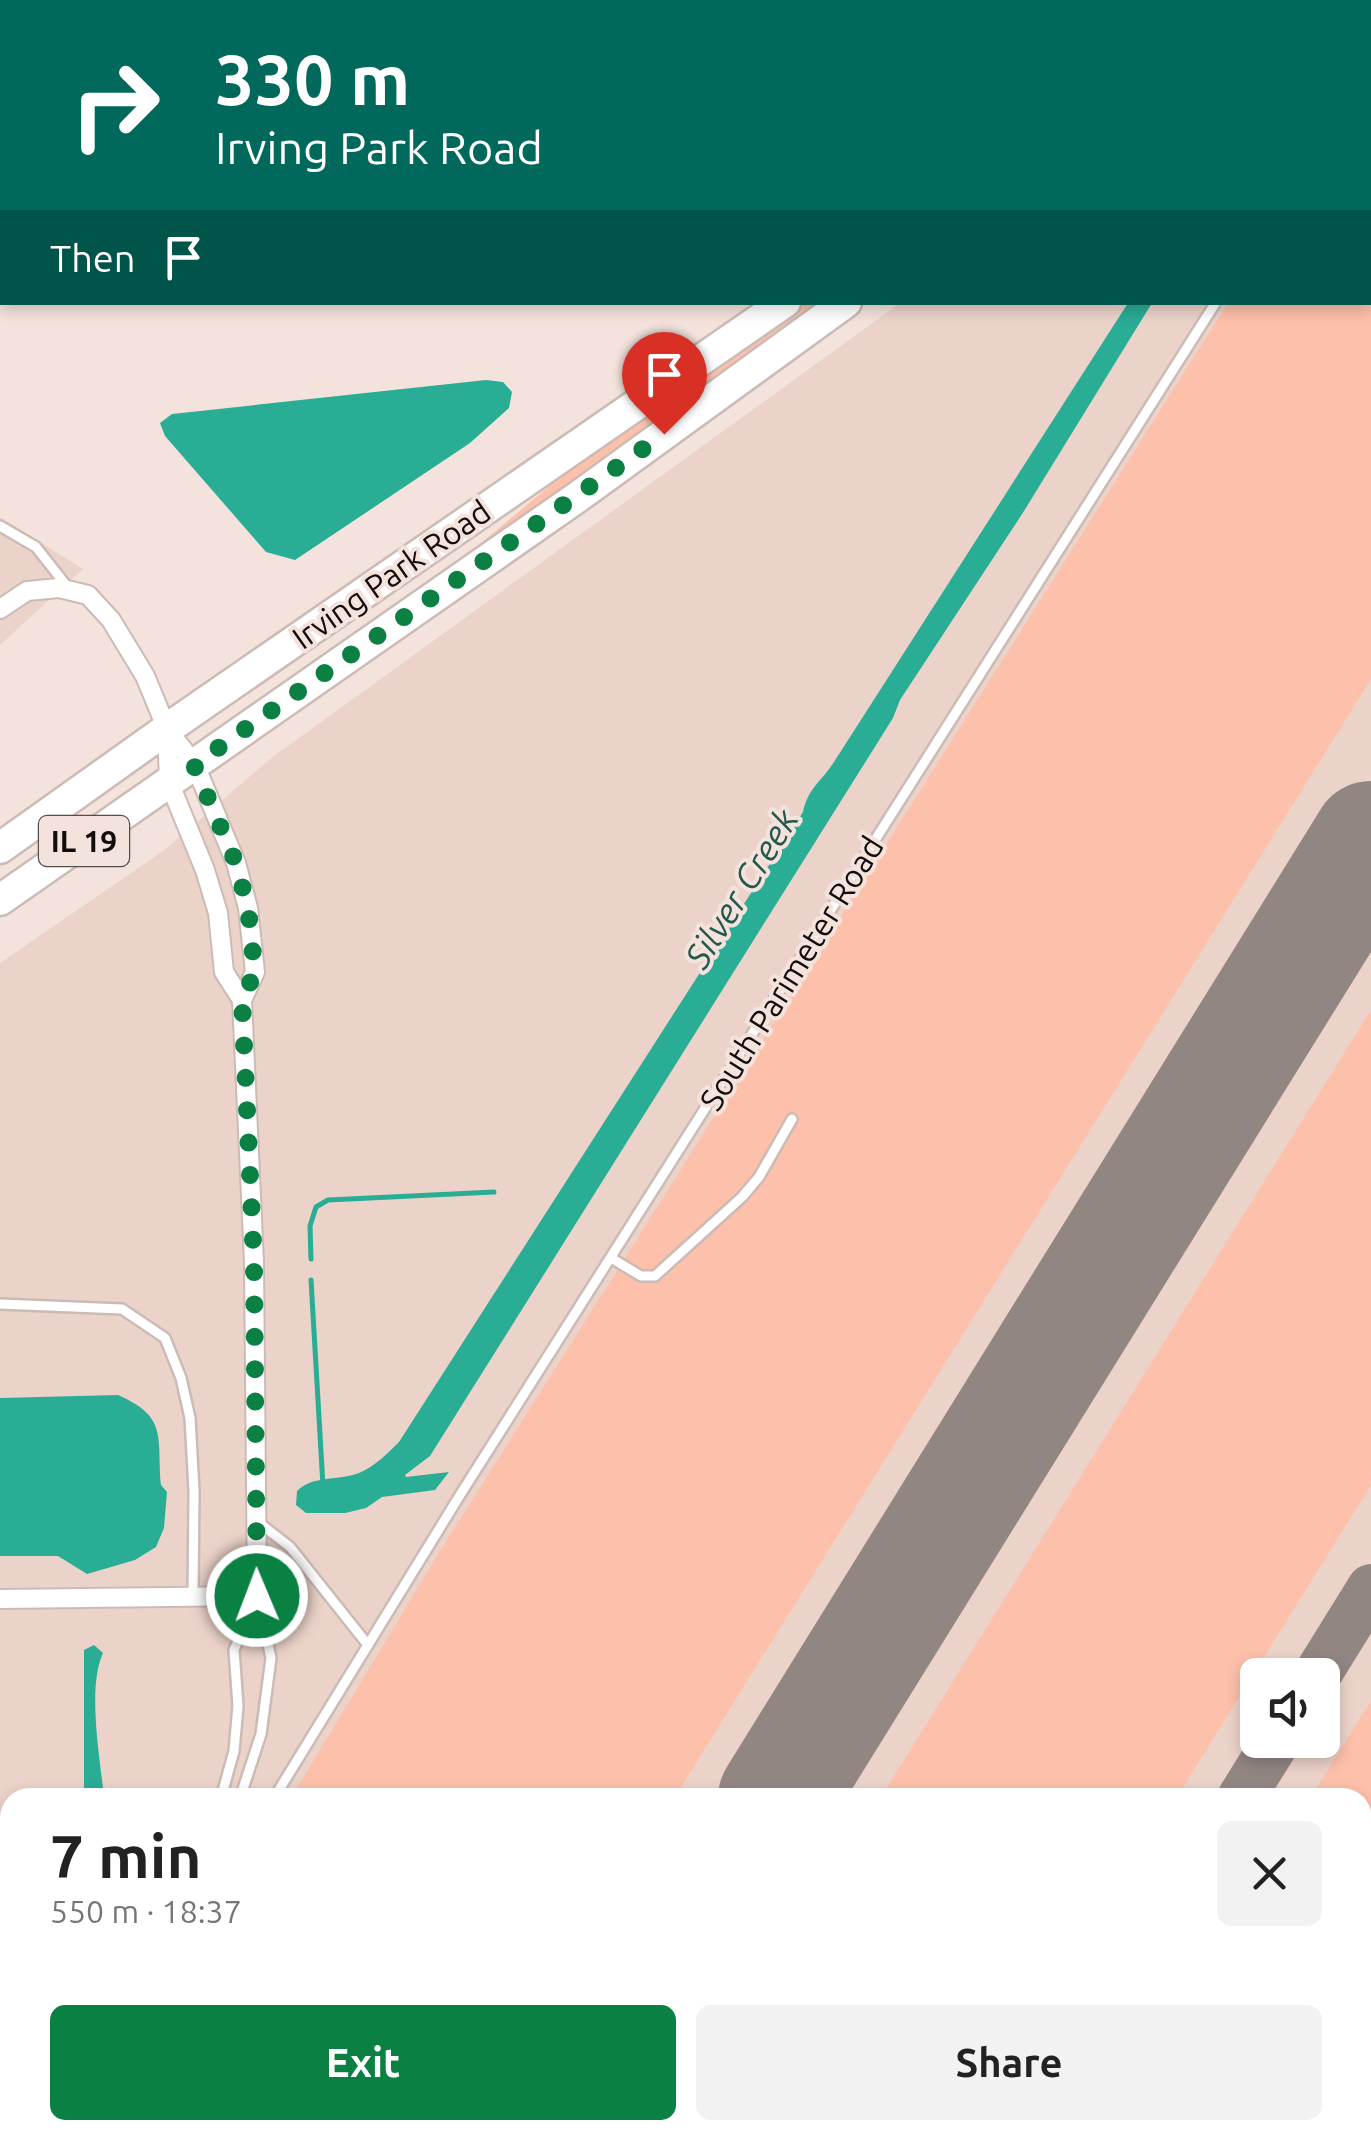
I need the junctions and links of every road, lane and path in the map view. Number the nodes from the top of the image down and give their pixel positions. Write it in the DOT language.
graph roads {
  1 [pos="842,305"];
  2 [pos="1214,305"];
  3 [pos="769,307"];
  4 [pos="0,526"];
  5 [pos="71,591"];
  6 [pos="0,609"];
  7 [pos="167,729"];
  8 [pos="182,773"];
  9 [pos="0,848"];
  10 [pos="0,900"];
  11 [pos="242,1000"];
  12 [pos="792,1119"];
  13 [pos="611,1258"];
  14 [pos="0,1304"];
  15 [pos="256,1520"];
  16 [pos="257,1596"];
  17 [pos="192,1597"];
  18 [pos="0,1599"];
  19 [pos="368,1645"];
  20 [pos="224,1788"];
  21 [pos="243,1788"];
  22 [pos="280,1788"];
  1 -- 8 [label="main road, Irving Park Road / IL 19"];
  2 -- 13 [label="lane, South Parimeter Road"];
  3 -- 7 [label="main road, Irving Park Road / IL 19"];
  4 -- 5 [label="lane"];
  5 -- 6 [label="street"];
  5 -- 7 [label="street"];
  7 -- 8 [label="street"];
  7 -- 8 [label="street"];
  7 -- 9 [label="main road, Irving Park Road / IL 19"];
  8 -- 10 [label="main road, Irving Park Road / IL 19"];
  8 -- 11 [label="street"];
  8 -- 11 [label="street"];
  11 -- 15 [label="street"];
  12 -- 13 [label="lane"];
  13 -- 19 [label="lane, South Parimeter Road"];
  14 -- 17 [label="lane"];
  15 -- 16 [label="street"];
  15 -- 19 [label="lane"];
  16 -- 17 [label="street"];
  16 -- 20 [label="lane"];
  16 -- 21 [label="lane"];
  17 -- 18 [label="street"];
  19 -- 22 [label="lane, South Parimeter Road"];
}
